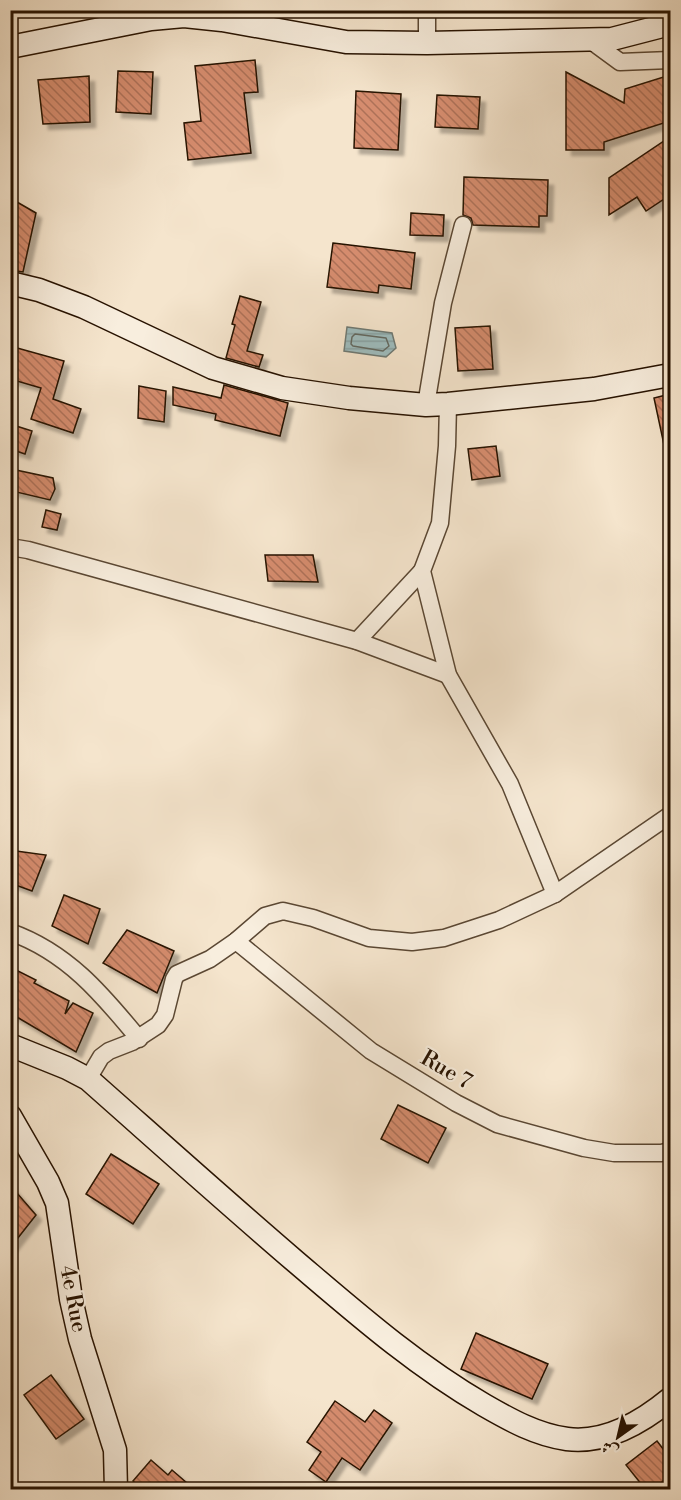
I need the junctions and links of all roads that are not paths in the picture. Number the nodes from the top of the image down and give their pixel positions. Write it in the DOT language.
graph roads {
  1 [pos="427,10"];
  2 [pos="670,24"];
  3 [pos="590,40"];
  4 [pos="427,43"];
  5 [pos="10,47"];
  6 [pos="670,60"];
  7 [pos="464,225"];
  8 [pos="10,283"];
  9 [pos="670,375"];
  10 [pos="437,404"];
  11 [pos="10,547"];
  12 [pos="422,571"];
  13 [pos="357,641"];
  14 [pos="448,675"];
  15 [pos="670,815"];
  16 [pos="555,894"];
  17 [pos="10,932"];
  18 [pos="236,941"];
  19 [pos="139,1039"];
  20 [pos="10,1045"];
  21 [pos="88,1079"];
  22 [pos="10,1116"];
  23 [pos="670,1151"];
  24 [pos="670,1399"];
  25 [pos="116,1490"];
  1 -- 4 [label="street"];
  2 -- 3 [label="street"];
  3 -- 4 [label="street"];
  3 -- 6 [label="street"];
  4 -- 5 [label="street"];
  7 -- 10 [label="street"];
  8 -- 10 [label="street"];
  9 -- 10 [label="street"];
  10 -- 12 [label="street"];
  11 -- 13 [label="street"];
  12 -- 13 [label="street"];
  12 -- 14 [label="street"];
  13 -- 14 [label="street"];
  14 -- 16 [label="street"];
  15 -- 16 [label="street"];
  16 -- 18 [label="street"];
  17 -- 19 [label="street"];
  18 -- 19 [label="street"];
  18 -- 23 [label="street, Rue 7"];
  19 -- 21 [label="street"];
  20 -- 21 [label="street"];
  21 -- 24 [label="street"];
  22 -- 25 [label="street, 4e Rue"];
}
